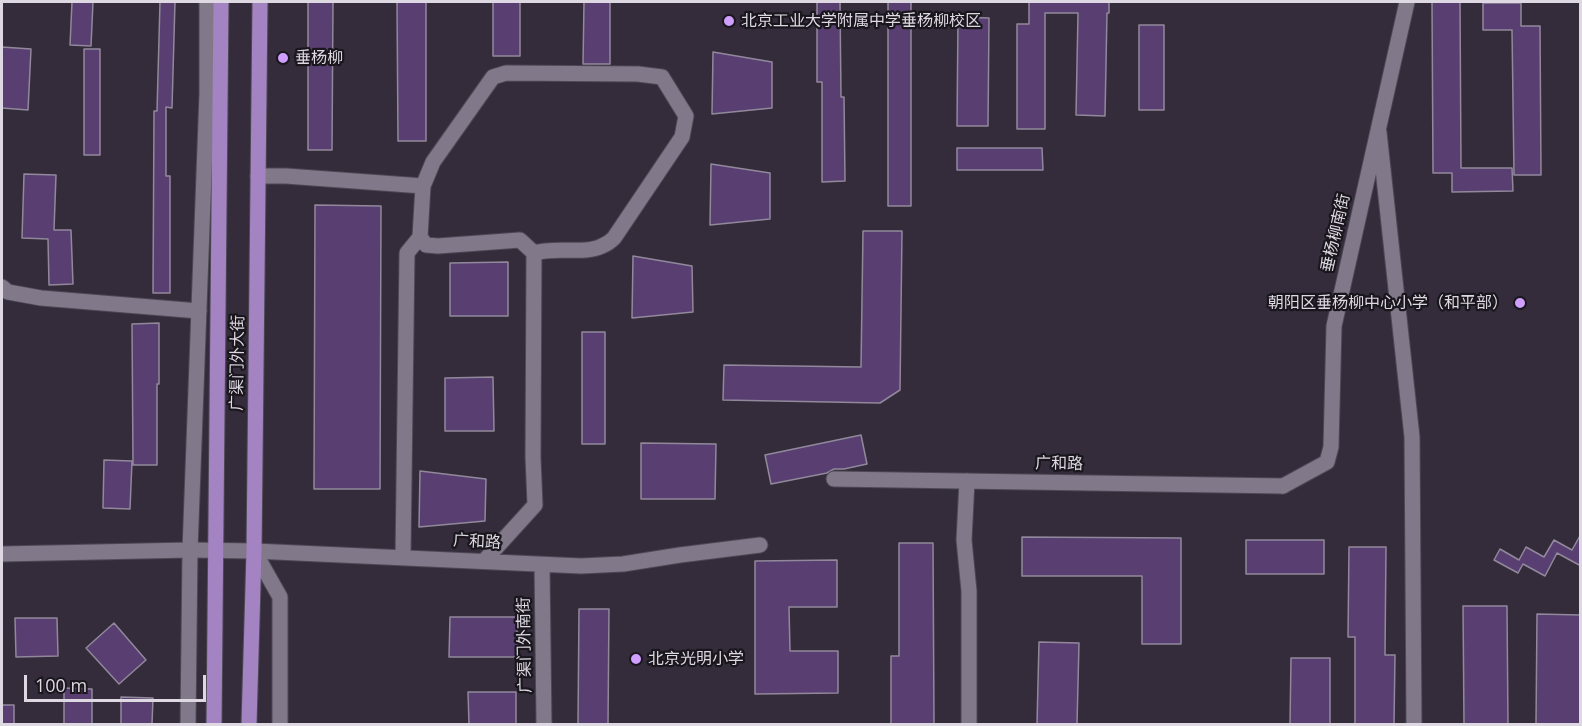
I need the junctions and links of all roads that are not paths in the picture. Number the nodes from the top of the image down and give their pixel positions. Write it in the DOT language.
graph roads {
  1 [pos="207,2"];
  2 [pos="220,2"];
  3 [pos="260,2"];
  4 [pos="1407,2"];
  5 [pos="1378,129"];
  6 [pos="258,176"];
  7 [pos="423,186"];
  8 [pos="420,237"];
  9 [pos="534,253"];
  10 [pos="2,287"];
  11 [pos="199,311"];
  12 [pos="834,479"];
  13 [pos="967,481"];
  14 [pos="1283,486"];
  15 [pos="760,545"];
  16 [pos="190,550"];
  17 [pos="215,550"];
  18 [pos="254,550"];
  19 [pos="2,554"];
  20 [pos="403,557"];
  21 [pos="484,560"];
  22 [pos="542,565"];
  23 [pos="188,724"];
  24 [pos="214,724"];
  25 [pos="249,724"];
  26 [pos="280,724"];
  27 [pos="544,724"];
  28 [pos="969,724"];
  29 [pos="1414,724"];
  1 -- 11 [label="street"];
  2 -- 17 [label="main road, 广渠门外大街"];
  3 -- 6 [label="main road, 广渠门外大街"];
  4 -- 5 [label="street, 垂杨柳南街"];
  5 -- 14 [label="street, 垂杨柳南街"];
  5 -- 29 [label="street"];
  6 -- 7 [label="street"];
  6 -- 18 [label="main road, 广渠门外大街"];
  7 -- 8 [label="street"];
  7 -- 9 [label="street"];
  8 -- 9 [label="street"];
  8 -- 20 [label="street"];
  9 -- 21 [label="street"];
  10 -- 11 [label="street"];
  11 -- 16 [label="street"];
  12 -- 13 [label="street, 广和路"];
  13 -- 14 [label="street, 广和路"];
  13 -- 28 [label="street"];
  15 -- 22 [label="street, 广和路"];
  16 -- 17 [label="street, 广和路"];
  16 -- 19 [label="street, 广和路"];
  16 -- 23 [label="street"];
  17 -- 18 [label="street, 广和路"];
  17 -- 24 [label="main road, 广渠门外大街"];
  18 -- 20 [label="street, 广和路"];
  18 -- 25 [label="main road, 广渠门外大街"];
  18 -- 26 [label="street"];
  20 -- 21 [label="street, 广和路"];
  21 -- 22 [label="street, 广和路"];
  22 -- 27 [label="street, 广渠门外南街"];
}
